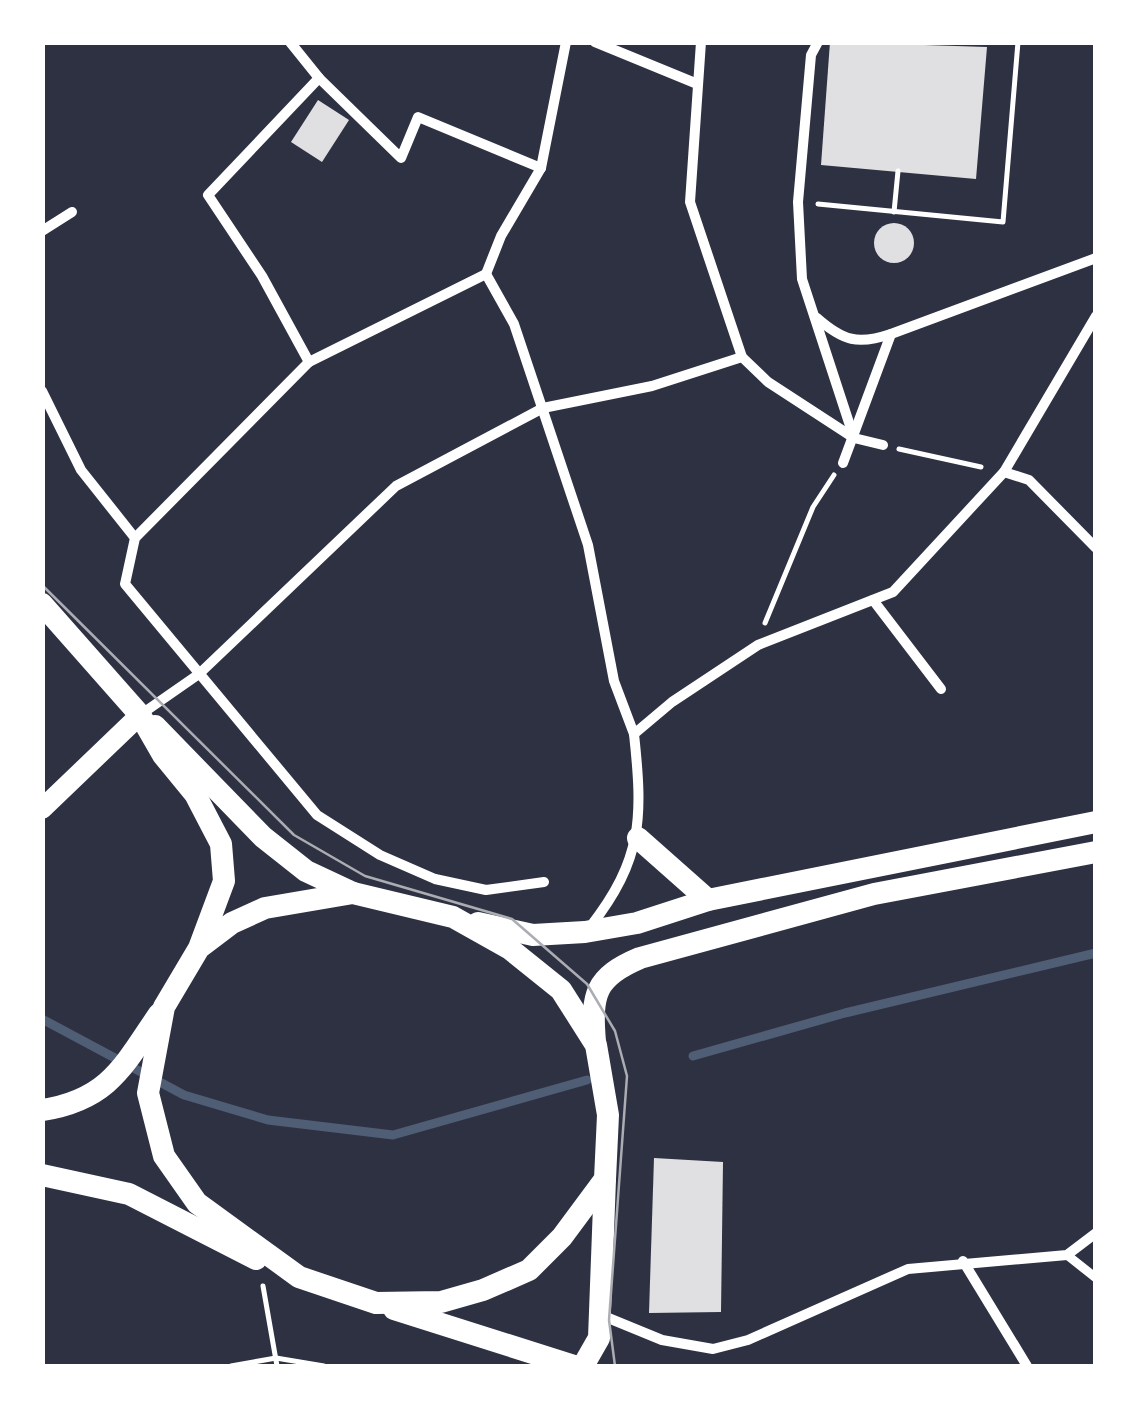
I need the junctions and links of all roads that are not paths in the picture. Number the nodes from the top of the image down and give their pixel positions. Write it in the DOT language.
graph roads {
  1 [pos="290,42"];
  2 [pos="566,42"];
  3 [pos="595,42"];
  4 [pos="701,42"];
  5 [pos="818,42"];
  6 [pos="318,78"];
  7 [pos="695,83"];
  8 [pos="542,168"];
  9 [pos="72,212"];
  10 [pos="42,232"];
  11 [pos="1096,258"];
  12 [pos="486,274"];
  13 [pos="813,315"];
  14 [pos="1096,316"];
  15 [pos="891,334"];
  16 [pos="742,357"];
  17 [pos="309,362"];
  18 [pos="42,391"];
  19 [pos="543,408"];
  20 [pos="854,438"];
  21 [pos="883,445"];
  22 [pos="843,463"];
  23 [pos="1004,472"];
  24 [pos="135,538"];
  25 [pos="1096,548"];
  26 [pos="872,600"];
  27 [pos="42,604"];
  28 [pos="198,674"];
  29 [pos="941,689"];
  30 [pos="140,715"];
  31 [pos="634,734"];
  32 [pos="42,810"];
  33 [pos="1096,822"];
  34 [pos="638,838"];
  35 [pos="1096,852"];
  36 [pos="544,882"];
  37 [pos="353,893"];
  38 [pos="708,900"];
  39 [pos="453,917"];
  40 [pos="585,932"];
  41 [pos="199,948"];
  42 [pos="164,1007"];
  43 [pos="596,1045"];
  44 [pos="42,1110"];
  45 [pos="42,1174"];
  46 [pos="606,1180"];
  47 [pos="1096,1232"];
  48 [pos="1067,1255"];
  49 [pos="962,1260"];
  50 [pos="299,1278"];
  51 [pos="1096,1278"];
  52 [pos="376,1303"];
  53 [pos="600,1315"];
  54 [pos="574,1366"];
  55 [pos="583,1366"];
  56 [pos="1027,1366"];
  1 -- 6 [label="street"];
  2 -- 8 [label="street"];
  3 -- 7 [label="street"];
  4 -- 7 [label="street"];
  5 -- 13 [label="street"];
  6 -- 8 [label="street"];
  6 -- 17 [label="street"];
  7 -- 16 [label="street"];
  8 -- 12 [label="street"];
  9 -- 10 [label="street"];
  11 -- 15 [label="street"];
  12 -- 17 [label="street"];
  12 -- 19 [label="street"];
  13 -- 15 [label="street"];
  13 -- 20 [label="street"];
  14 -- 23 [label="street"];
  15 -- 20 [label="street"];
  16 -- 19 [label="street"];
  16 -- 20 [label="street"];
  17 -- 24 [label="street"];
  18 -- 24 [label="street"];
  19 -- 28 [label="street"];
  19 -- 31 [label="street"];
  20 -- 21 [label="street"];
  20 -- 22 [label="street"];
  23 -- 25 [label="street"];
  23 -- 26 [label="street"];
  24 -- 28 [label="street"];
  26 -- 29 [label="street"];
  26 -- 31 [label="street"];
  27 -- 30 [label="main road"];
  28 -- 30 [label="street"];
  28 -- 36 [label="street"];
  30 -- 32 [label="main road"];
  30 -- 37 [label="main road"];
  30 -- 41 [label="main road"];
  31 -- 34 [label="street"];
  33 -- 38 [label="main road"];
  34 -- 38 [label="main road"];
  34 -- 40 [label="street"];
  35 -- 43 [label="main road"];
  37 -- 39 [label="main road"];
  37 -- 41 [label="main road"];
  38 -- 40 [label="main road"];
  39 -- 40 [label="main road"];
  39 -- 43 [label="main road"];
  41 -- 42 [label="main road"];
  42 -- 44 [label="main road"];
  42 -- 50 [label="main road"];
  43 -- 46 [label="main road"];
  45 -- 50 [label="main road"];
  46 -- 52 [label="main road"];
  46 -- 53 [label="main road"];
  47 -- 48 [label="street"];
  48 -- 49 [label="street"];
  48 -- 51 [label="street"];
  49 -- 53 [label="street"];
  49 -- 56 [label="street"];
  50 -- 52 [label="main road"];
  52 -- 54 [label="main road"];
  53 -- 55 [label="main road"];
}
